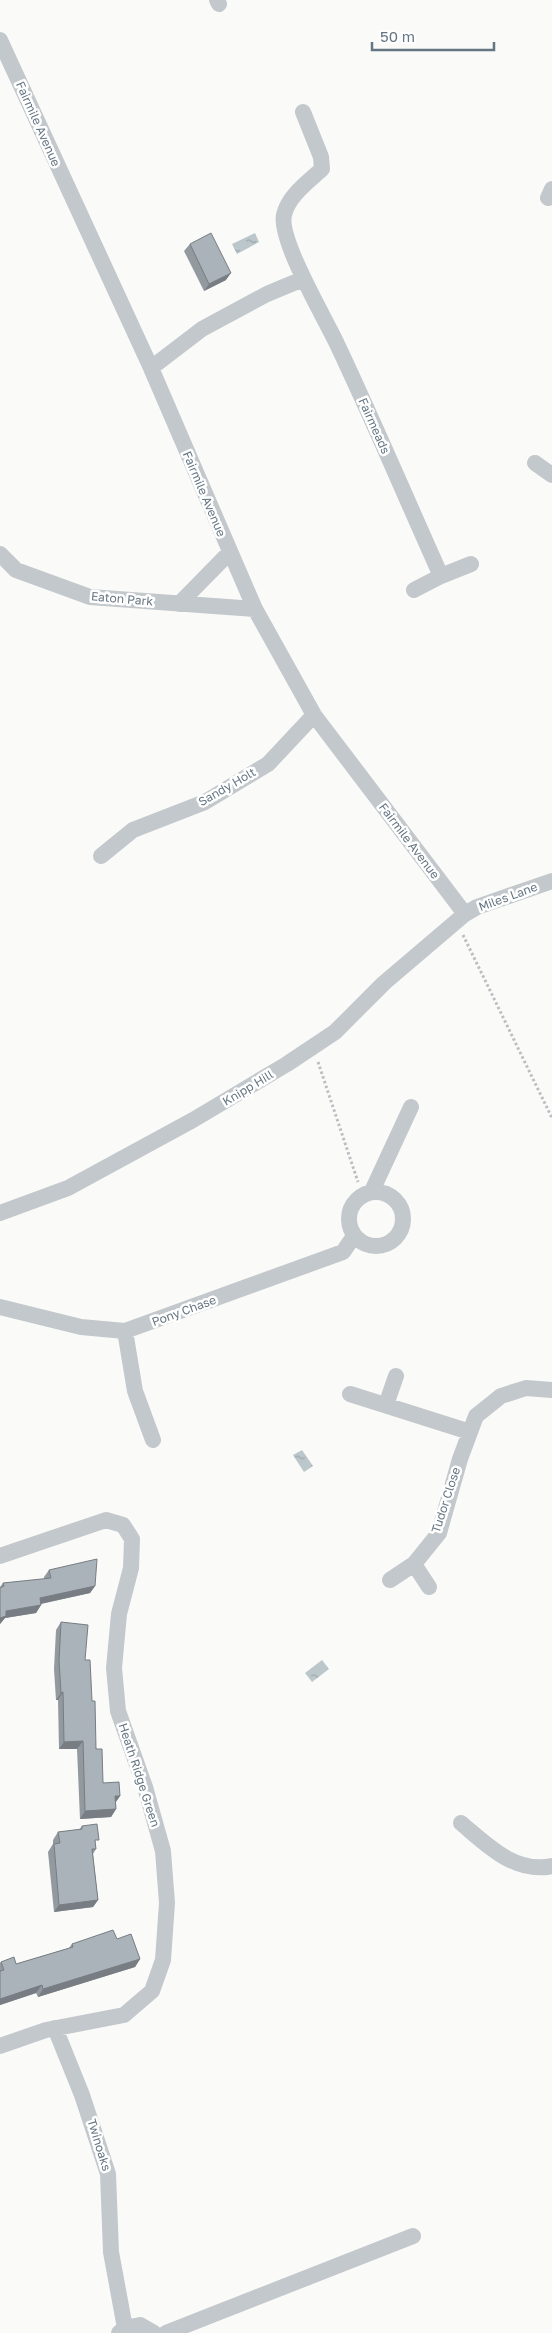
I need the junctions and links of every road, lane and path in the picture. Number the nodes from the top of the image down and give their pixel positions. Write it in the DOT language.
graph roads {
  1 [pos="0,40"];
  2 [pos="303,112"];
  3 [pos="303,279"];
  4 [pos="151,368"];
  5 [pos="535,463"];
  6 [pos="552,475"];
  7 [pos="229,553"];
  8 [pos="0,554"];
  9 [pos="471,564"];
  10 [pos="441,576"];
  11 [pos="414,590"];
  12 [pos="179,604"];
  13 [pos="255,609"];
  14 [pos="314,715"];
  15 [pos="101,856"];
  16 [pos="552,881"];
  17 [pos="461,918"];
  18 [pos="324,1054"];
  19 [pos="411,1107"];
  20 [pos="552,1118"];
  21 [pos="367,1193"];
  22 [pos="0,1213"];
  23 [pos="354,1236"];
  24 [pos="0,1307"];
  25 [pos="125,1331"];
  26 [pos="396,1376"];
  27 [pos="552,1390"];
  28 [pos="350,1394"];
  29 [pos="386,1405"];
  30 [pos="470,1432"];
  31 [pos="153,1440"];
  32 [pos="0,1556"];
  33 [pos="414,1564"];
  34 [pos="390,1580"];
  35 [pos="429,1587"];
  36 [pos="461,1822"];
  37 [pos="552,1866"];
  38 [pos="55,2028"];
  39 [pos="0,2046"];
  40 [pos="413,2236"];
  41 [pos="122,2330"];
  42 [pos="154,2333"];
  43 [pos="166,2333"];
  1 -- 4 [label="street, Fairmile Avenue"];
  2 -- 3 [label="street, Fairmeads"];
  3 -- 4 [label="street"];
  3 -- 10 [label="street, Fairmeads"];
  4 -- 7 [label="street, Fairmile Avenue"];
  5 -- 6 [label="street"];
  7 -- 12 [label="street"];
  7 -- 13 [label="street, Fairmile Avenue"];
  8 -- 12 [label="street, Eaton Park"];
  9 -- 10 [label="street"];
  10 -- 11 [label="street"];
  12 -- 13 [label="street, Eaton Park"];
  13 -- 14 [label="street, Fairmile Avenue"];
  14 -- 15 [label="street, Sandy Holt"];
  14 -- 17 [label="street, Fairmile Avenue"];
  16 -- 17 [label="street, Miles Lane"];
  17 -- 20 [label="path"];
  17 -- 22 [label="street, Knipp Hill"];
  18 -- 21 [label="path"];
  19 -- 21 [label="street"];
  21 -- 23 [label="street"];
  21 -- 23 [label="street"];
  23 -- 25 [label="street, Pony Chase"];
  24 -- 25 [label="street, Pony Chase"];
  25 -- 31 [label="street"];
  26 -- 29 [label="street"];
  27 -- 30 [label="street, Tudor Close"];
  28 -- 29 [label="street"];
  29 -- 30 [label="street"];
  30 -- 33 [label="street, Tudor Close"];
  32 -- 38 [label="street, Heath Ridge Green"];
  33 -- 34 [label="street, Tudor Close"];
  33 -- 35 [label="street"];
  36 -- 37 [label="street"];
  38 -- 39 [label="street, Heath Ridge Green"];
  38 -- 41 [label="street, Twinoaks"];
  40 -- 43 [label="street"];
  41 -- 42 [label="street, Twinoaks"];
}
